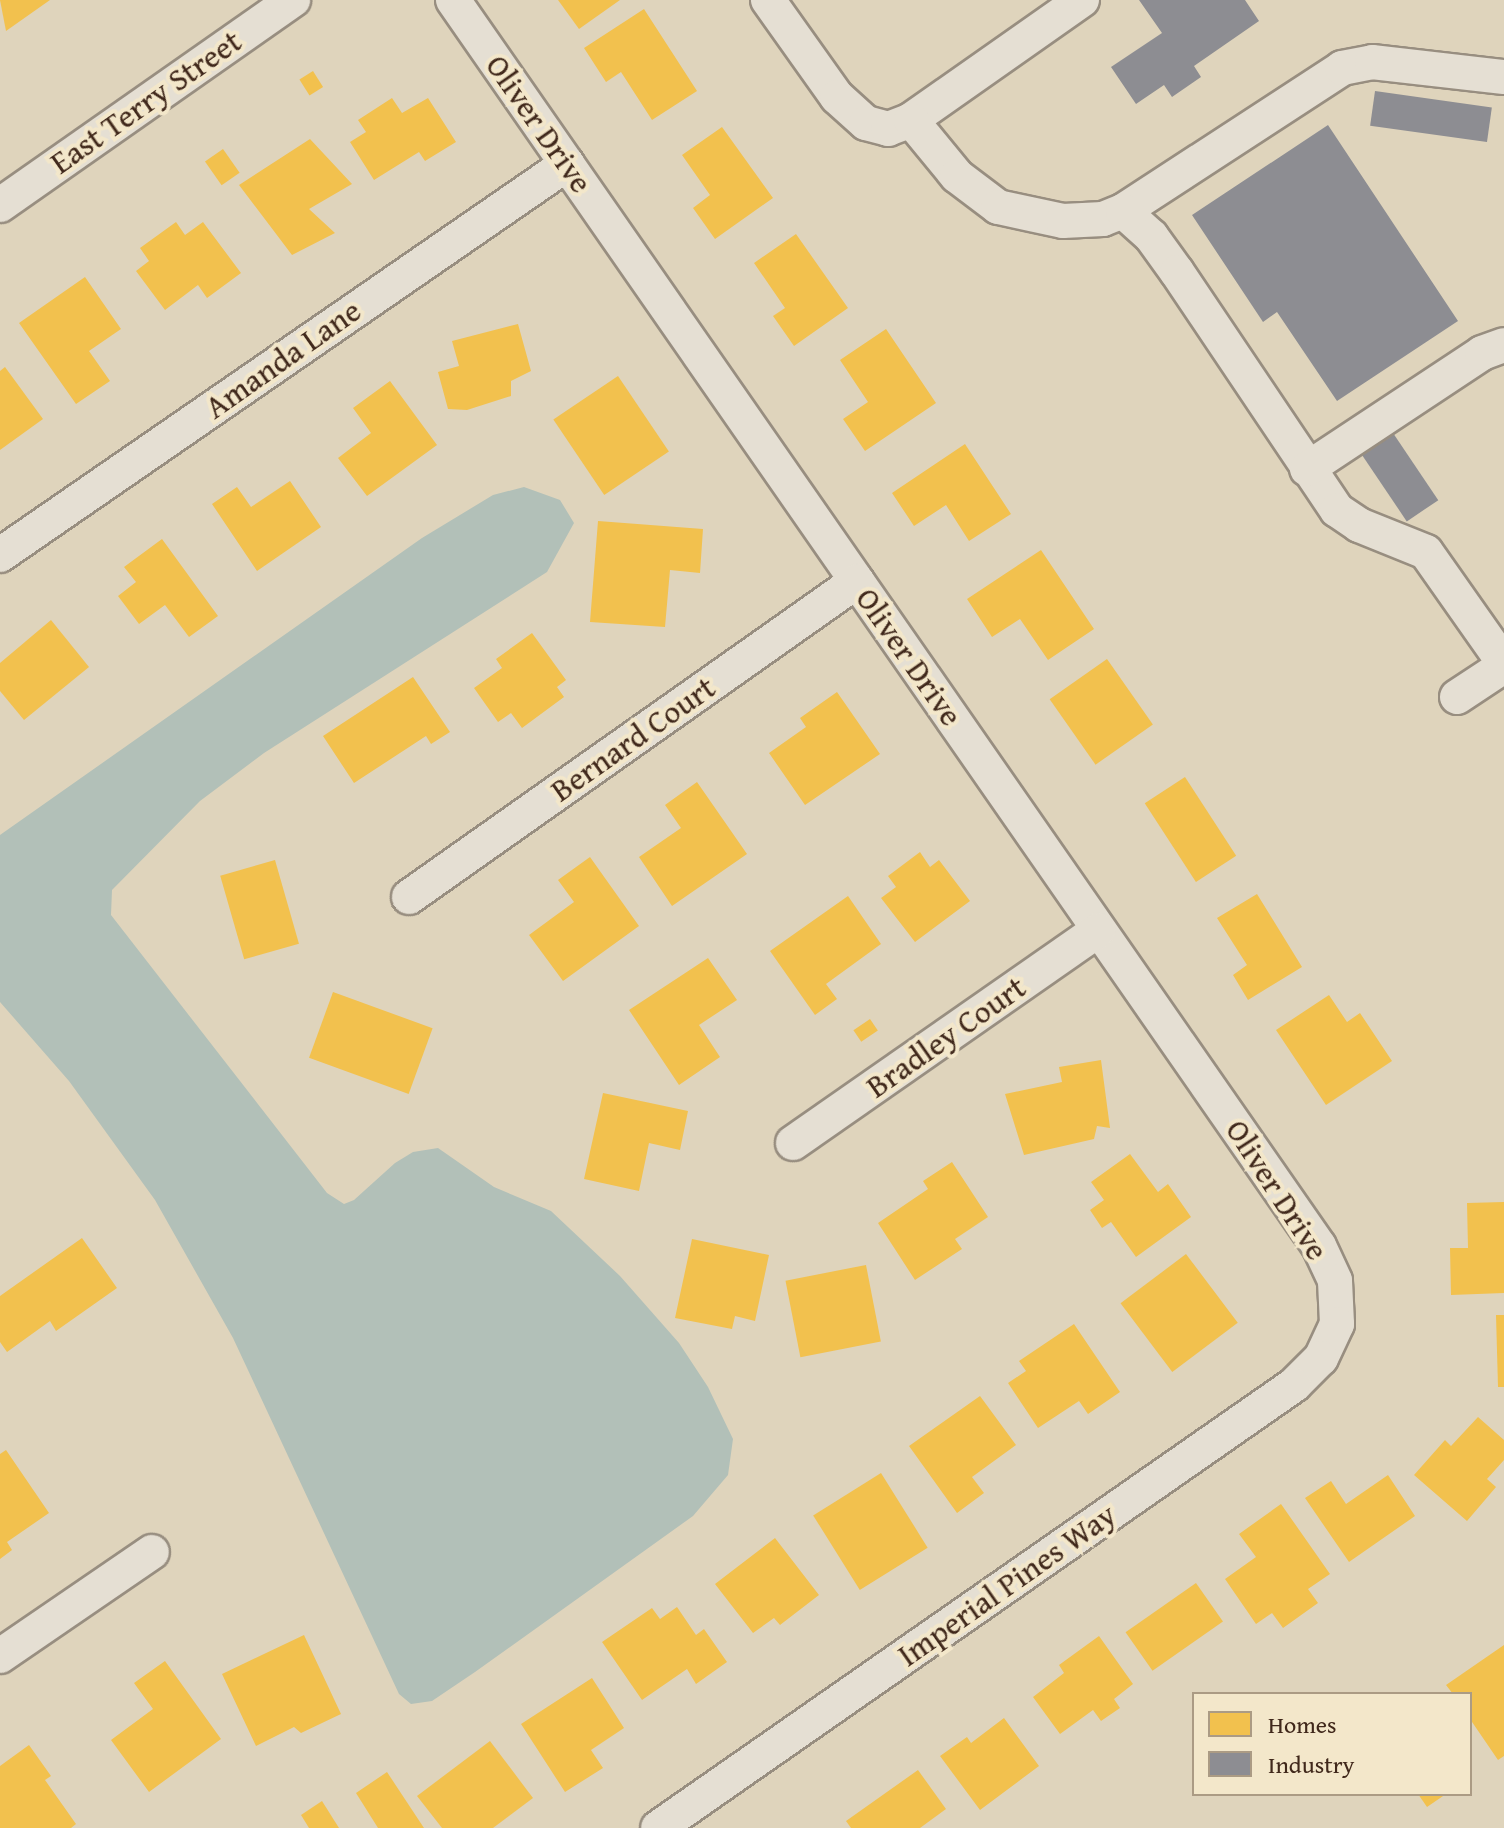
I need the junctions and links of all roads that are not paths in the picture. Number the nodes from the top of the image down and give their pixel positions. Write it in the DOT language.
graph roads {
  1 [pos="293,0"];
  2 [pos="453,0"];
  3 [pos="768,0"];
  4 [pos="1082,0"];
  5 [pos="1504,77"];
  6 [pos="911,120"];
  7 [pos="567,164"];
  8 [pos="0,205"];
  9 [pos="1123,211"];
  10 [pos="1504,345"];
  11 [pos="1307,469"];
  12 [pos="0,555"];
  13 [pos="857,581"];
  14 [pos="1504,664"];
  15 [pos="1457,697"];
  16 [pos="409,897"];
  17 [pos="1098,930"];
  18 [pos="793,1143"];
  19 [pos="1337,1324"];
  20 [pos="152,1552"];
  21 [pos="0,1656"];
  22 [pos="658,1828"];
  1 -- 8 [label="street, East Terry Street"];
  2 -- 7 [label="street, Oliver Drive"];
  3 -- 6 [label="street"];
  4 -- 6 [label="street"];
  5 -- 9 [label="street"];
  6 -- 9 [label="street"];
  7 -- 12 [label="street, Amanda Lane"];
  7 -- 13 [label="street, Oliver Drive"];
  9 -- 11 [label="street"];
  10 -- 11 [label="street"];
  11 -- 14 [label="street"];
  13 -- 16 [label="street, Bernard Court"];
  13 -- 17 [label="street, Oliver Drive"];
  14 -- 15 [label="street"];
  17 -- 18 [label="street, Bradley Court"];
  17 -- 19 [label="street, Oliver Drive"];
  19 -- 22 [label="street, Imperial Pines Way"];
  20 -- 21 [label="street"];
}
